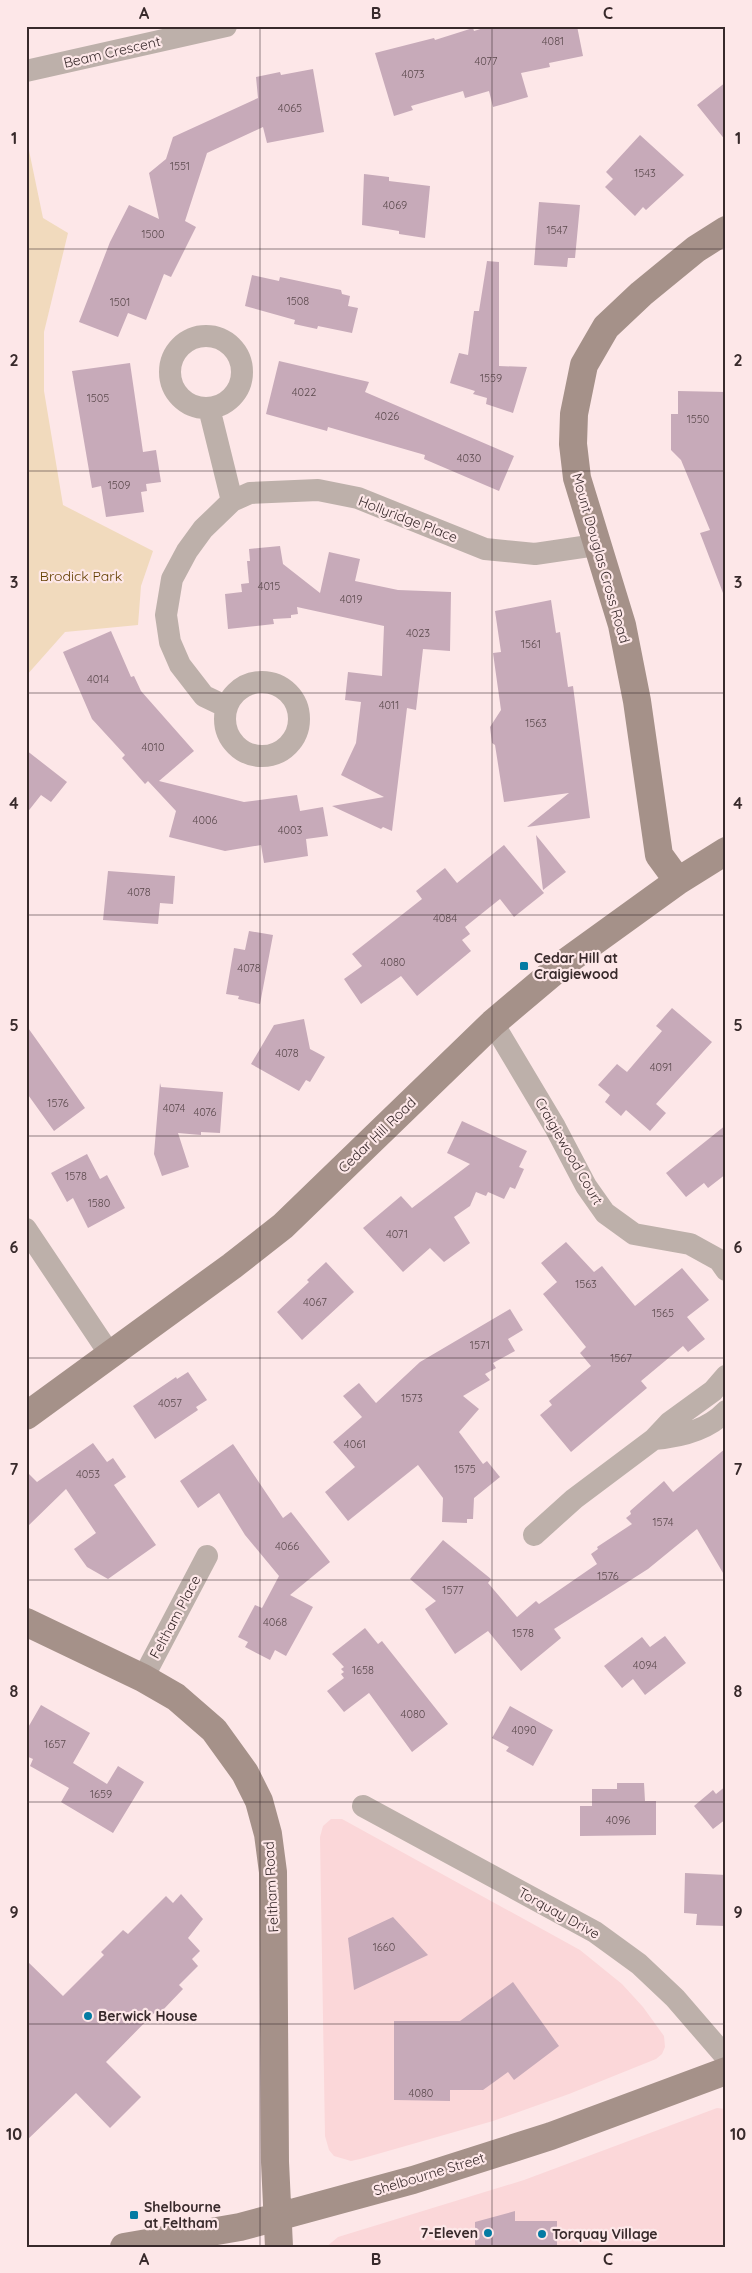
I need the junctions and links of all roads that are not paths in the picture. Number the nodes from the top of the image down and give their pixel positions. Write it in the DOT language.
graph roads {
  1 [pos="226,26"];
  2 [pos="26,71"];
  3 [pos="726,230"];
  4 [pos="209,408"];
  5 [pos="232,501"];
  6 [pos="596,545"];
  7 [pos="227,707"];
  8 [pos="726,851"];
  9 [pos="678,881"];
  10 [pos="493,1023"];
  11 [pos="26,1229"];
  12 [pos="726,1270"];
  13 [pos="111,1356"];
  14 [pos="726,1376"];
  15 [pos="726,1411"];
  16 [pos="26,1416"];
  17 [pos="654,1439"];
  18 [pos="534,1535"];
  19 [pos="207,1556"];
  20 [pos="26,1622"];
  21 [pos="143,1678"];
  22 [pos="364,1806"];
  23 [pos="726,2057"];
  24 [pos="726,2071"];
  25 [pos="279,2217"];
  26 [pos="124,2247"];
  27 [pos="279,2247"];
  1 -- 2 [label="street, Beam Crescent"];
  3 -- 6 [label="street, Mount Douglas Cross Road"];
  4 -- 5 [label="street"];
  5 -- 6 [label="street, Hollyridge Place"];
  5 -- 7 [label="street, Hollyridge Place"];
  6 -- 9 [label="street, Mount Douglas Cross Road"];
  8 -- 9 [label="street, Cedar Hill Road"];
  9 -- 10 [label="street, Cedar Hill Road"];
  10 -- 12 [label="street, Craigiewood Court"];
  10 -- 13 [label="street, Cedar Hill Road"];
  11 -- 13 [label="street"];
  13 -- 16 [label="street, Cedar Hill Road"];
  14 -- 17 [label="street"];
  15 -- 17 [label="street"];
  17 -- 18 [label="street"];
  19 -- 21 [label="street, Feltham Place"];
  20 -- 21 [label="street, Feltham Road"];
  21 -- 25 [label="street, Feltham Road"];
  22 -- 23 [label="street, Torquay Drive"];
  24 -- 25 [label="street, Shelbourne Street"];
  25 -- 26 [label="street, Shelbourne Street"];
  25 -- 27 [label="street, Feltham Road"];
}
